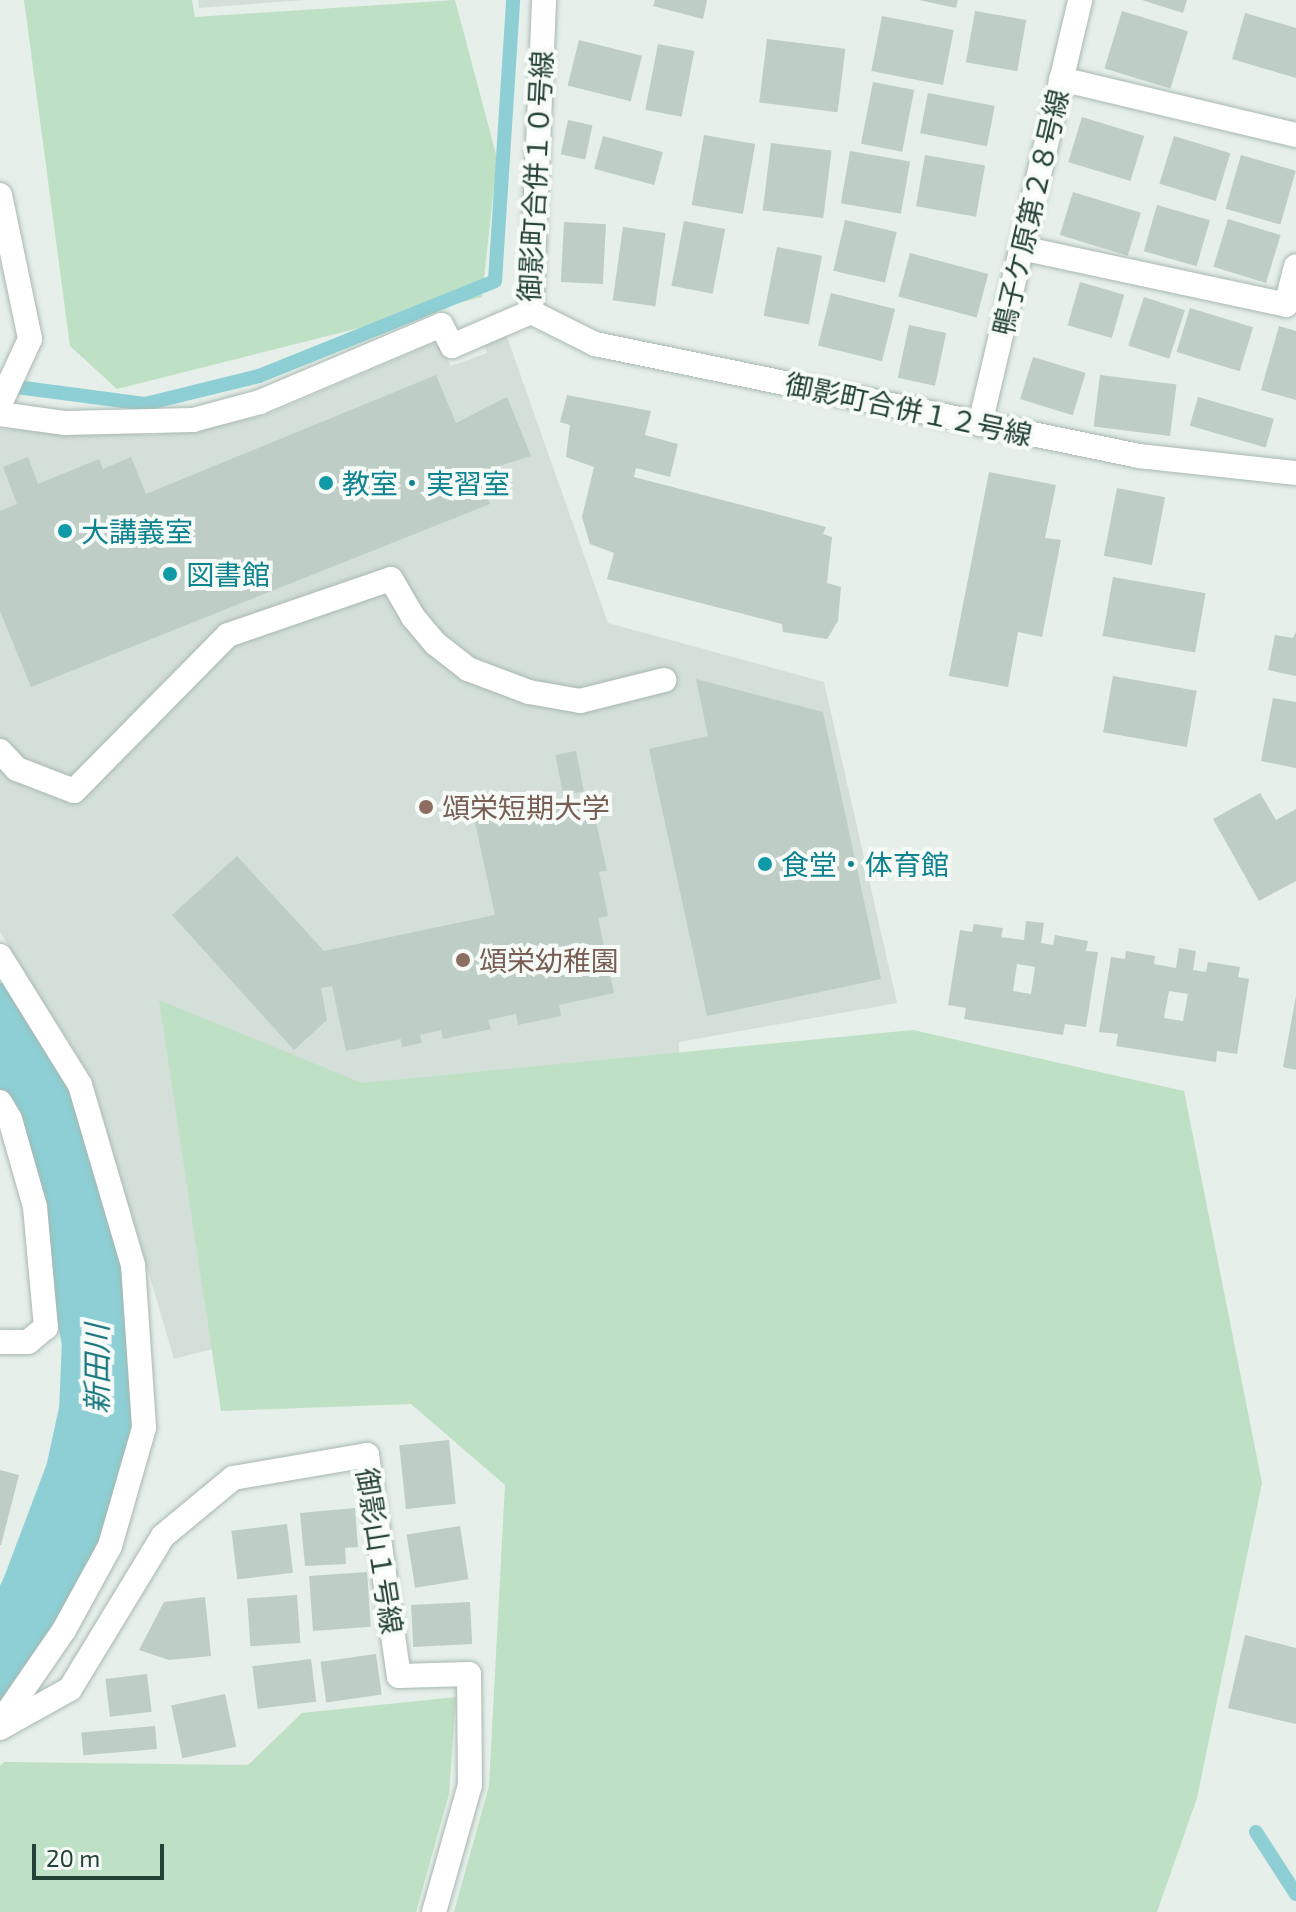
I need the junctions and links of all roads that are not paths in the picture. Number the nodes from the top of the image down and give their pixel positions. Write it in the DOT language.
graph roads {
  1 [pos="544,0"];
  2 [pos="1080,0"];
  3 [pos="1061,79"];
  4 [pos="1296,135"];
  5 [pos="0,195"];
  6 [pos="1021,248"];
  7 [pos="1296,266"];
  8 [pos="531,312"];
  9 [pos="0,404"];
  10 [pos="0,414"];
  11 [pos="980,424"];
  12 [pos="1296,473"];
  13 [pos="664,680"];
  14 [pos="0,751"];
  15 [pos="0,956"];
  16 [pos="0,1102"];
  17 [pos="0,1342"];
  18 [pos="0,1726"];
  19 [pos="434,1912"];
  1 -- 8 [label="street, 御影町合併１０号線"];
  2 -- 3 [label="street, 鴨子ケ原第２８号線"];
  3 -- 4 [label="street"];
  3 -- 6 [label="street, 鴨子ケ原第２８号線"];
  5 -- 9 [label="street"];
  6 -- 7 [label="street"];
  6 -- 11 [label="street, 鴨子ケ原第２８号線"];
  8 -- 10 [label="street, 御影町合併１０号線"];
  8 -- 11 [label="street, 御影町合併１２号線"];
  11 -- 12 [label="street, 御影町合併１２号線"];
  13 -- 14 [label="street"];
  15 -- 18 [label="street"];
  16 -- 17 [label="street"];
  18 -- 19 [label="street, 御影山１号線"];
}
